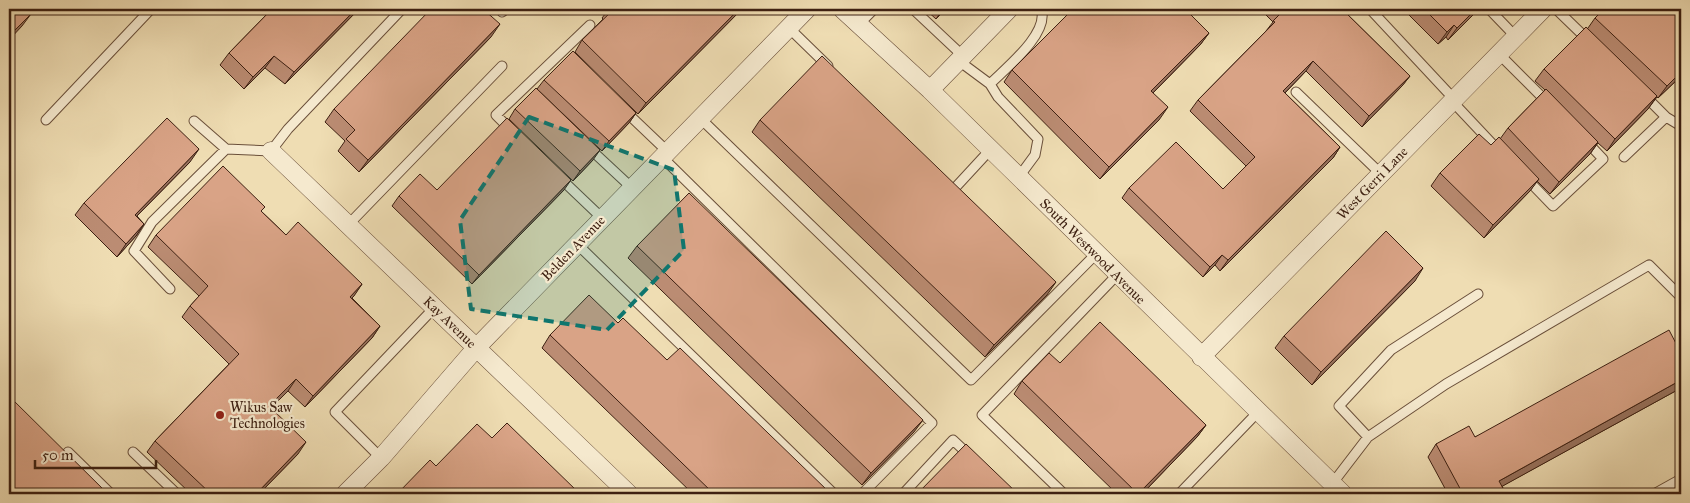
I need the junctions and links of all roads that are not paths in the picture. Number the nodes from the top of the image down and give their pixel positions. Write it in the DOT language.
graph roads {
  1 [pos="151,9"];
  2 [pos="402,9"];
  3 [pos="808,9"];
  4 [pos="842,9"];
  5 [pos="874,9"];
  6 [pos="913,9"];
  7 [pos="1009,9"];
  8 [pos="1041,9"];
  9 [pos="1370,9"];
  10 [pos="1489,9"];
  11 [pos="1543,9"];
  12 [pos="1556,9"];
  13 [pos="590,24"];
  14 [pos="859,24"];
  15 [pos="788,28"];
  16 [pos="1515,36"];
  17 [pos="1597,49"];
  18 [pos="1498,53"];
  19 [pos="961,58"];
  20 [pos="502,66"];
  21 [pos="837,75"];
  22 [pos="990,84"];
  23 [pos="525,86"];
  24 [pos="930,90"];
  25 [pos="1639,90"];
  26 [pos="1296,92"];
  27 [pos="532,93"];
  28 [pos="1452,99"];
  29 [pos="618,103"];
  30 [pos="1554,109"];
  31 [pos="1666,116"];
  32 [pos="701,118"];
  33 [pos="46,120"];
  34 [pos="194,121"];
  35 [pos="1681,126"];
  36 [pos="518,136"];
  37 [pos="1582,138"];
  38 [pos="583,141"];
  39 [pos="226,149"];
  40 [pos="990,150"];
  41 [pos="271,151"];
  42 [pos="665,155"];
  43 [pos="1624,157"];
  44 [pos="1506,159"];
  45 [pos="553,171"];
  46 [pos="1520,172"];
  47 [pos="1381,174"];
  48 [pos="1018,178"];
  49 [pos="632,188"];
  50 [pos="954,189"];
  51 [pos="602,218"];
  52 [pos="348,225"];
  53 [pos="577,244"];
  54 [pos="1096,254"];
  55 [pos="1118,275"];
  56 [pos="170,288"];
  57 [pos="1478,294"];
  58 [pos="1681,297"];
  59 [pos="435,307"];
  60 [pos="477,348"];
  61 [pos="1201,358"];
  62 [pos="1258,412"];
  63 [pos="1368,437"];
  64 [pos="68,452"];
  65 [pos="133,452"];
  66 [pos="381,458"];
  67 [pos="975,460"];
  68 [pos="1681,479"];
  69 [pos="1337,489"];
  70 [pos="111,494"];
  71 [pos="177,494"];
  72 [pos="345,494"];
  73 [pos="629,494"];
  74 [pos="834,494"];
  75 [pos="862,494"];
  76 [pos="903,494"];
  77 [pos="1064,494"];
  78 [pos="1179,494"];
  79 [pos="1654,494"];
  1 -- 33 [label="lane"];
  2 -- 41 [label="lane"];
  3 -- 15 [label="street, Belden Avenue"];
  4 -- 14 [label="street, South Westwood Avenue"];
  5 -- 14 [label="lane"];
  6 -- 19 [label="lane"];
  7 -- 19 [label="street"];
  8 -- 22 [label="lane"];
  9 -- 28 [label="lane"];
  10 -- 16 [label="lane"];
  11 -- 16 [label="street, West Gerri Lane"];
  12 -- 17 [label="lane"];
  13 -- 23 [label="lane"];
  14 -- 24 [label="street, South Westwood Avenue"];
  15 -- 21 [label="lane"];
  15 -- 32 [label="street, Belden Avenue"];
  16 -- 18 [label="street, West Gerri Lane"];
  18 -- 28 [label="street, West Gerri Lane"];
  18 -- 30 [label="lane"];
  19 -- 22 [label="lane"];
  19 -- 24 [label="street"];
  20 -- 52 [label="lane"];
  22 -- 48 [label="lane"];
  23 -- 27 [label="lane"];
  23 -- 36 [label="lane"];
  24 -- 40 [label="street, South Westwood Avenue"];
  25 -- 31 [label="lane"];
  26 -- 47 [label="lane"];
  28 -- 44 [label="lane"];
  28 -- 47 [label="street, West Gerri Lane"];
  29 -- 42 [label="lane"];
  31 -- 35 [label="lane"];
  31 -- 43 [label="lane"];
  32 -- 42 [label="street, Belden Avenue"];
  32 -- 54 [label="lane"];
  34 -- 39 [label="lane"];
  37 -- 46 [label="lane"];
  38 -- 49 [label="lane"];
  39 -- 41 [label="lane"];
  39 -- 56 [label="lane"];
  40 -- 48 [label="street, South Westwood Avenue"];
  40 -- 50 [label="lane"];
  41 -- 52 [label="street, Kay Avenue"];
  42 -- 49 [label="street, Belden Avenue"];
  42 -- 75 [label="lane"];
  45 -- 51 [label="lane"];
  47 -- 61 [label="street, West Gerri Lane"];
  48 -- 54 [label="street, South Westwood Avenue"];
  49 -- 51 [label="street, Belden Avenue"];
  51 -- 53 [label="street, Belden Avenue"];
  52 -- 59 [label="street, Kay Avenue"];
  53 -- 60 [label="street, Belden Avenue"];
  53 -- 74 [label="lane"];
  54 -- 55 [label="street, South Westwood Avenue"];
  55 -- 61 [label="street, South Westwood Avenue"];
  55 -- 77 [label="lane"];
  57 -- 63 [label="lane"];
  58 -- 63 [label="lane"];
  59 -- 60 [label="street, Kay Avenue"];
  59 -- 66 [label="lane"];
  60 -- 66 [label="street, Belden Avenue"];
  60 -- 73 [label="street, Kay Avenue"];
  61 -- 62 [label="street, South Westwood Avenue"];
  62 -- 69 [label="street, South Westwood Avenue"];
  62 -- 78 [label="lane"];
  63 -- 69 [label="lane"];
  64 -- 70 [label="lane"];
  65 -- 71 [label="lane"];
  66 -- 72 [label="street, Belden Avenue"];
  67 -- 76 [label="lane"];
  68 -- 79 [label="lane"];
}
